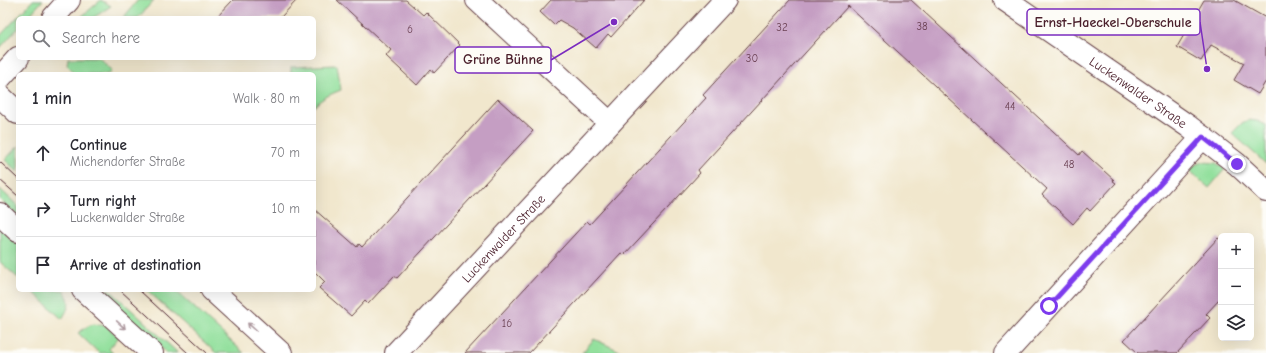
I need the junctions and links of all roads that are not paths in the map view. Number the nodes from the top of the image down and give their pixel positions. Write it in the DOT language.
graph roads {
  1 [pos="69,0"];
  2 [pos="477,0"];
  3 [pos="725,0"];
  4 [pos="1005,0"];
  5 [pos="55,16"];
  6 [pos="16,60"];
  7 [pos="0,78"];
  8 [pos="0,96"];
  9 [pos="16,111"];
  10 [pos="610,123"];
  11 [pos="1203,137"];
  12 [pos="1266,191"];
  13 [pos="0,214"];
  14 [pos="16,229"];
  15 [pos="85,292"];
  16 [pos="214,292"];
  17 [pos="152,353"];
  18 [pos="281,353"];
  19 [pos="396,353"];
  20 [pos="1006,353"];
  1 -- 5 [label="street"];
  2 -- 10 [label="street"];
  3 -- 10 [label="street, Luckenwalder Straße"];
  4 -- 11 [label="street, Luckenwalder Straße"];
  6 -- 7 [label="street"];
  8 -- 9 [label="street"];
  10 -- 19 [label="street, Luckenwalder Straße"];
  11 -- 12 [label="street, Luckenwalder Straße"];
  11 -- 20 [label="street"];
  13 -- 14 [label="street"];
  15 -- 17 [label="street, one-way"];
  18 -- 16 [label="street, one-way"];
}
